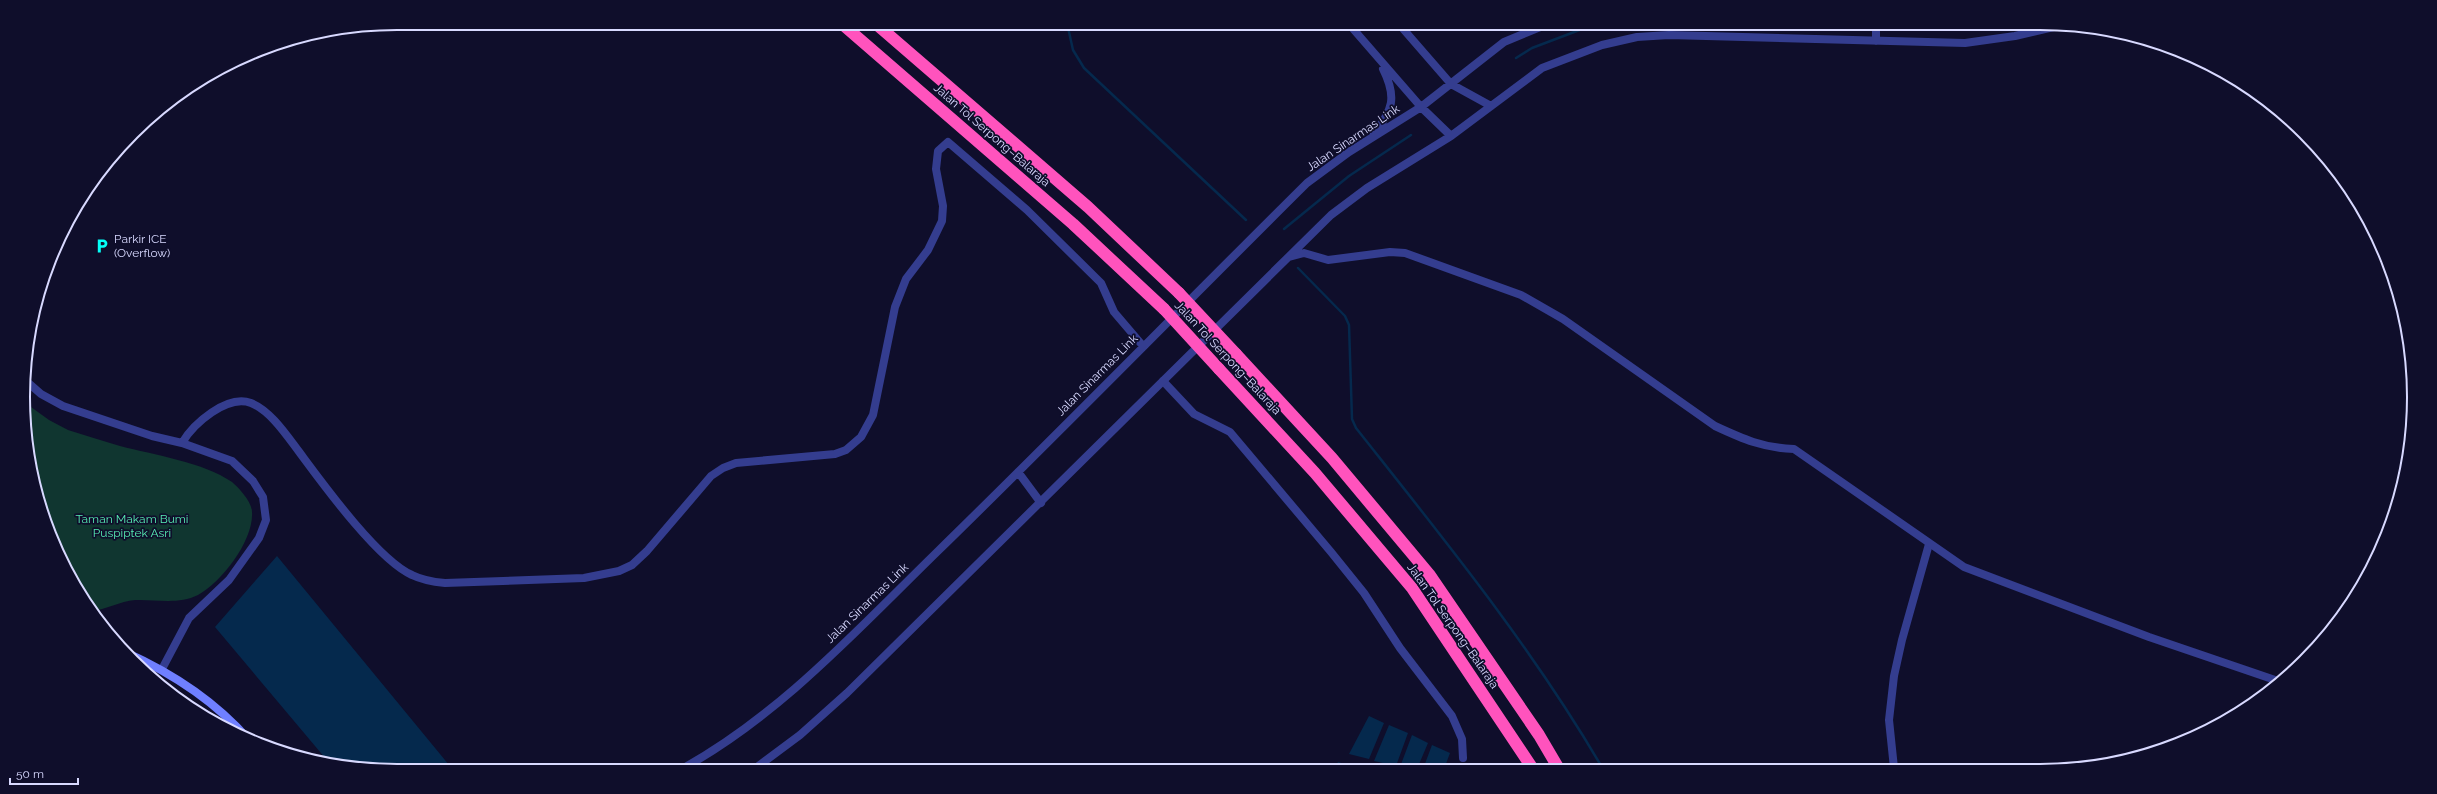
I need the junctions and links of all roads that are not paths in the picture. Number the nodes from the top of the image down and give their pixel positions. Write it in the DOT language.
graph roads {
  1 [pos="849,30"];
  2 [pos="883,30"];
  3 [pos="1354,30"];
  4 [pos="1404,30"];
  5 [pos="1533,30"];
  6 [pos="1876,30"];
  7 [pos="2041,30"];
  8 [pos="1876,41"];
  9 [pos="1377,57"];
  10 [pos="1451,84"];
  11 [pos="1420,106"];
  12 [pos="1491,106"];
  13 [pos="1451,136"];
  14 [pos="1370,139"];
  15 [pos="1288,258"];
  16 [pos="1143,346"];
  17 [pos="1163,381"];
  18 [pos="31,385"];
  19 [pos="182,443"];
  20 [pos="1018,472"];
  21 [pos="1041,503"];
  22 [pos="1929,544"];
  23 [pos="138,658"];
  24 [pos="162,669"];
  25 [pos="2274,680"];
  26 [pos="234,725"];
  27 [pos="1463,758"];
  28 [pos="690,764"];
  29 [pos="761,764"];
  30 [pos="1530,764"];
  31 [pos="1556,764"];
  32 [pos="1894,764"];
  1 -- 30 [label="highway, Jalan Tol Serpong–Balaraja, bridge"];
  2 -- 31 [label="highway, Jalan Tol Serpong–Balaraja, bridge"];
  3 -- 9 [label="street"];
  4 -- 10 [label="street"];
  5 -- 10 [label="street, Jalan Sinarmas Link"];
  6 -- 8 [label="street"];
  7 -- 8 [label="street"];
  8 -- 12 [label="street"];
  9 -- 11 [label="street"];
  9 -- 14 [label="street"];
  10 -- 11 [label="street, Jalan Sinarmas Link"];
  10 -- 12 [label="street"];
  11 -- 13 [label="street"];
  11 -- 14 [label="street, Jalan Sinarmas Link"];
  12 -- 13 [label="street"];
  13 -- 15 [label="street"];
  14 -- 16 [label="street, Jalan Sinarmas Link"];
  15 -- 17 [label="street"];
  15 -- 22 [label="street"];
  16 -- 19 [label="street"];
  16 -- 20 [label="street, Jalan Sinarmas Link"];
  17 -- 21 [label="street"];
  17 -- 27 [label="street"];
  18 -- 19 [label="street"];
  19 -- 24 [label="street"];
  20 -- 21 [label="street"];
  20 -- 28 [label="street, Jalan Sinarmas Link"];
  21 -- 29 [label="street"];
  22 -- 25 [label="street"];
  22 -- 32 [label="street"];
  23 -- 24 [label="main road"];
  24 -- 26 [label="main road"];
}
